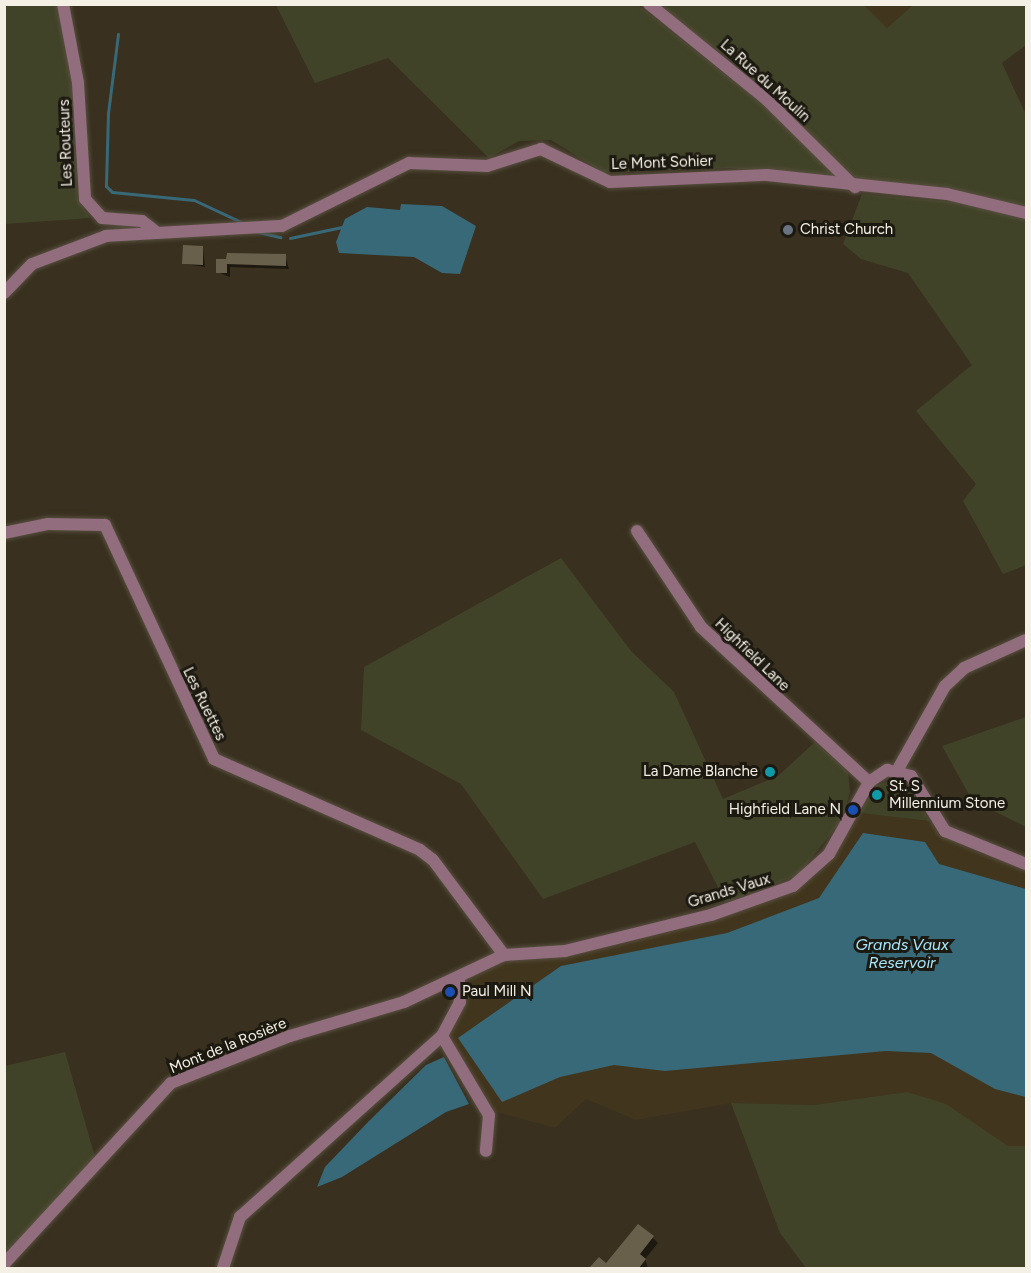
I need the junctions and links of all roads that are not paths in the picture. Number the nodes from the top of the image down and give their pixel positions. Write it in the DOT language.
graph roads {
  1 [pos="63,4"];
  2 [pos="649,4"];
  3 [pos="855,187"];
  4 [pos="1026,213"];
  5 [pos="155,231"];
  6 [pos="4,293"];
  7 [pos="637,531"];
  8 [pos="4,533"];
  9 [pos="1026,640"];
  10 [pos="898,769"];
  11 [pos="869,782"];
  12 [pos="1026,864"];
  13 [pos="504,955"];
  14 [pos="459,980"];
  15 [pos="442,1036"];
  16 [pos="486,1151"];
  17 [pos="4,1264"];
  18 [pos="223,1269"];
  1 -- 5 [label="street, Les Routeurs"];
  2 -- 3 [label="street, La Rue du Moulin"];
  3 -- 4 [label="street, Le Mont Sohier"];
  3 -- 5 [label="street, Le Mont Sohier"];
  5 -- 6 [label="street, Le Mont Sohier"];
  7 -- 11 [label="street, Highfield Lane"];
  8 -- 13 [label="street, Les Ruettes"];
  9 -- 10 [label="street"];
  10 -- 11 [label="street"];
  10 -- 12 [label="street"];
  11 -- 13 [label="street, Grands Vaux"];
  13 -- 14 [label="street, Grands Vaux"];
  14 -- 15 [label="street"];
  14 -- 17 [label="street, Mont de la Rosière"];
  15 -- 16 [label="street"];
  15 -- 18 [label="street"];
}
